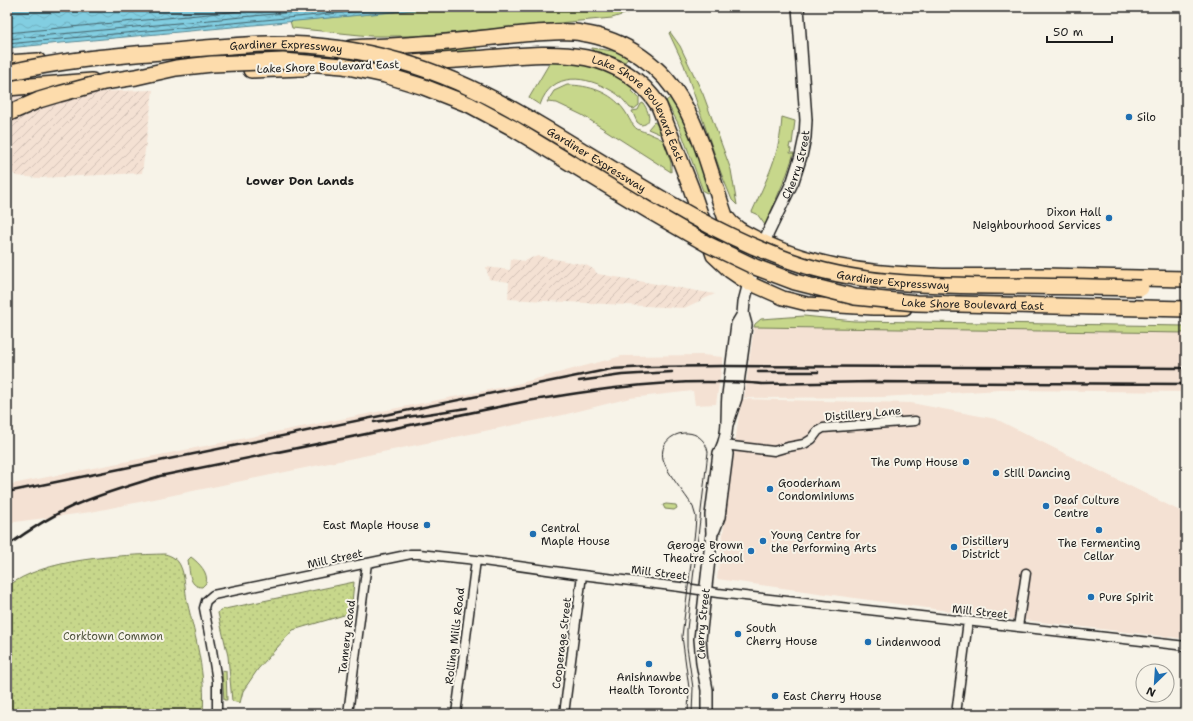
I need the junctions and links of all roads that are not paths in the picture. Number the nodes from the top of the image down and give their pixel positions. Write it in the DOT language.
graph roads {
  1 [pos="798,7"];
  2 [pos="487,38"];
  3 [pos="535,55"];
  4 [pos="7,63"];
  5 [pos="7,73"];
  6 [pos="7,88"];
  7 [pos="7,114"];
  8 [pos="764,243"];
  9 [pos="1186,279"];
  10 [pos="749,283"];
  11 [pos="1186,288"];
  12 [pos="1186,302"];
  13 [pos="1186,309"];
  14 [pos="915,421"];
  15 [pos="724,445"];
  16 [pos="476,560"];
  17 [pos="367,563"];
  18 [pos="1026,573"];
  19 [pos="582,575"];
  20 [pos="705,590"];
  21 [pos="968,621"];
  22 [pos="1018,627"];
  23 [pos="1186,646"];
  24 [pos="217,714"];
  25 [pos="348,714"];
  26 [pos="456,714"];
  27 [pos="564,714"];
  28 [pos="707,714"];
  29 [pos="956,714"];
  1 -- 8 [label="street, Cherry Street"];
  2 -- 3 [label="highway"];
  2 -- 4 [label="highway, Lake Shore Boulevard East"];
  2 -- 8 [label="highway, Lake Shore Boulevard East"];
  3 -- 6 [label="highway, Lake Shore Boulevard East"];
  3 -- 10 [label="highway, Lake Shore Boulevard East"];
  5 -- 11 [label="highway, Gardiner Expressway, bridge"];
  7 -- 13 [label="highway, Gardiner Expressway, bridge"];
  8 -- 9 [label="highway, Lake Shore Boulevard East"];
  8 -- 10 [label="street, Cherry Street"];
  10 -- 12 [label="main road, Lake Shore Boulevard East"];
  10 -- 15 [label="street, Cherry Street"];
  14 -- 15 [label="street, Distillery Lane"];
  15 -- 20 [label="street, Cherry Street"];
  16 -- 17 [label="street, Mill Street"];
  16 -- 19 [label="street, Mill Street"];
  16 -- 26 [label="street, Rolling Mills Road"];
  17 -- 24 [label="street, Mill Street"];
  17 -- 25 [label="street, Tannery Road"];
  18 -- 22 [label="street"];
  19 -- 20 [label="street, Mill Street"];
  19 -- 27 [label="street, Cooperage Street"];
  20 -- 21 [label="street, Mill Street"];
  20 -- 28 [label="street, Cherry Street"];
  21 -- 22 [label="street, Mill Street"];
  21 -- 29 [label="street"];
  22 -- 23 [label="street, Mill Street"];
}
